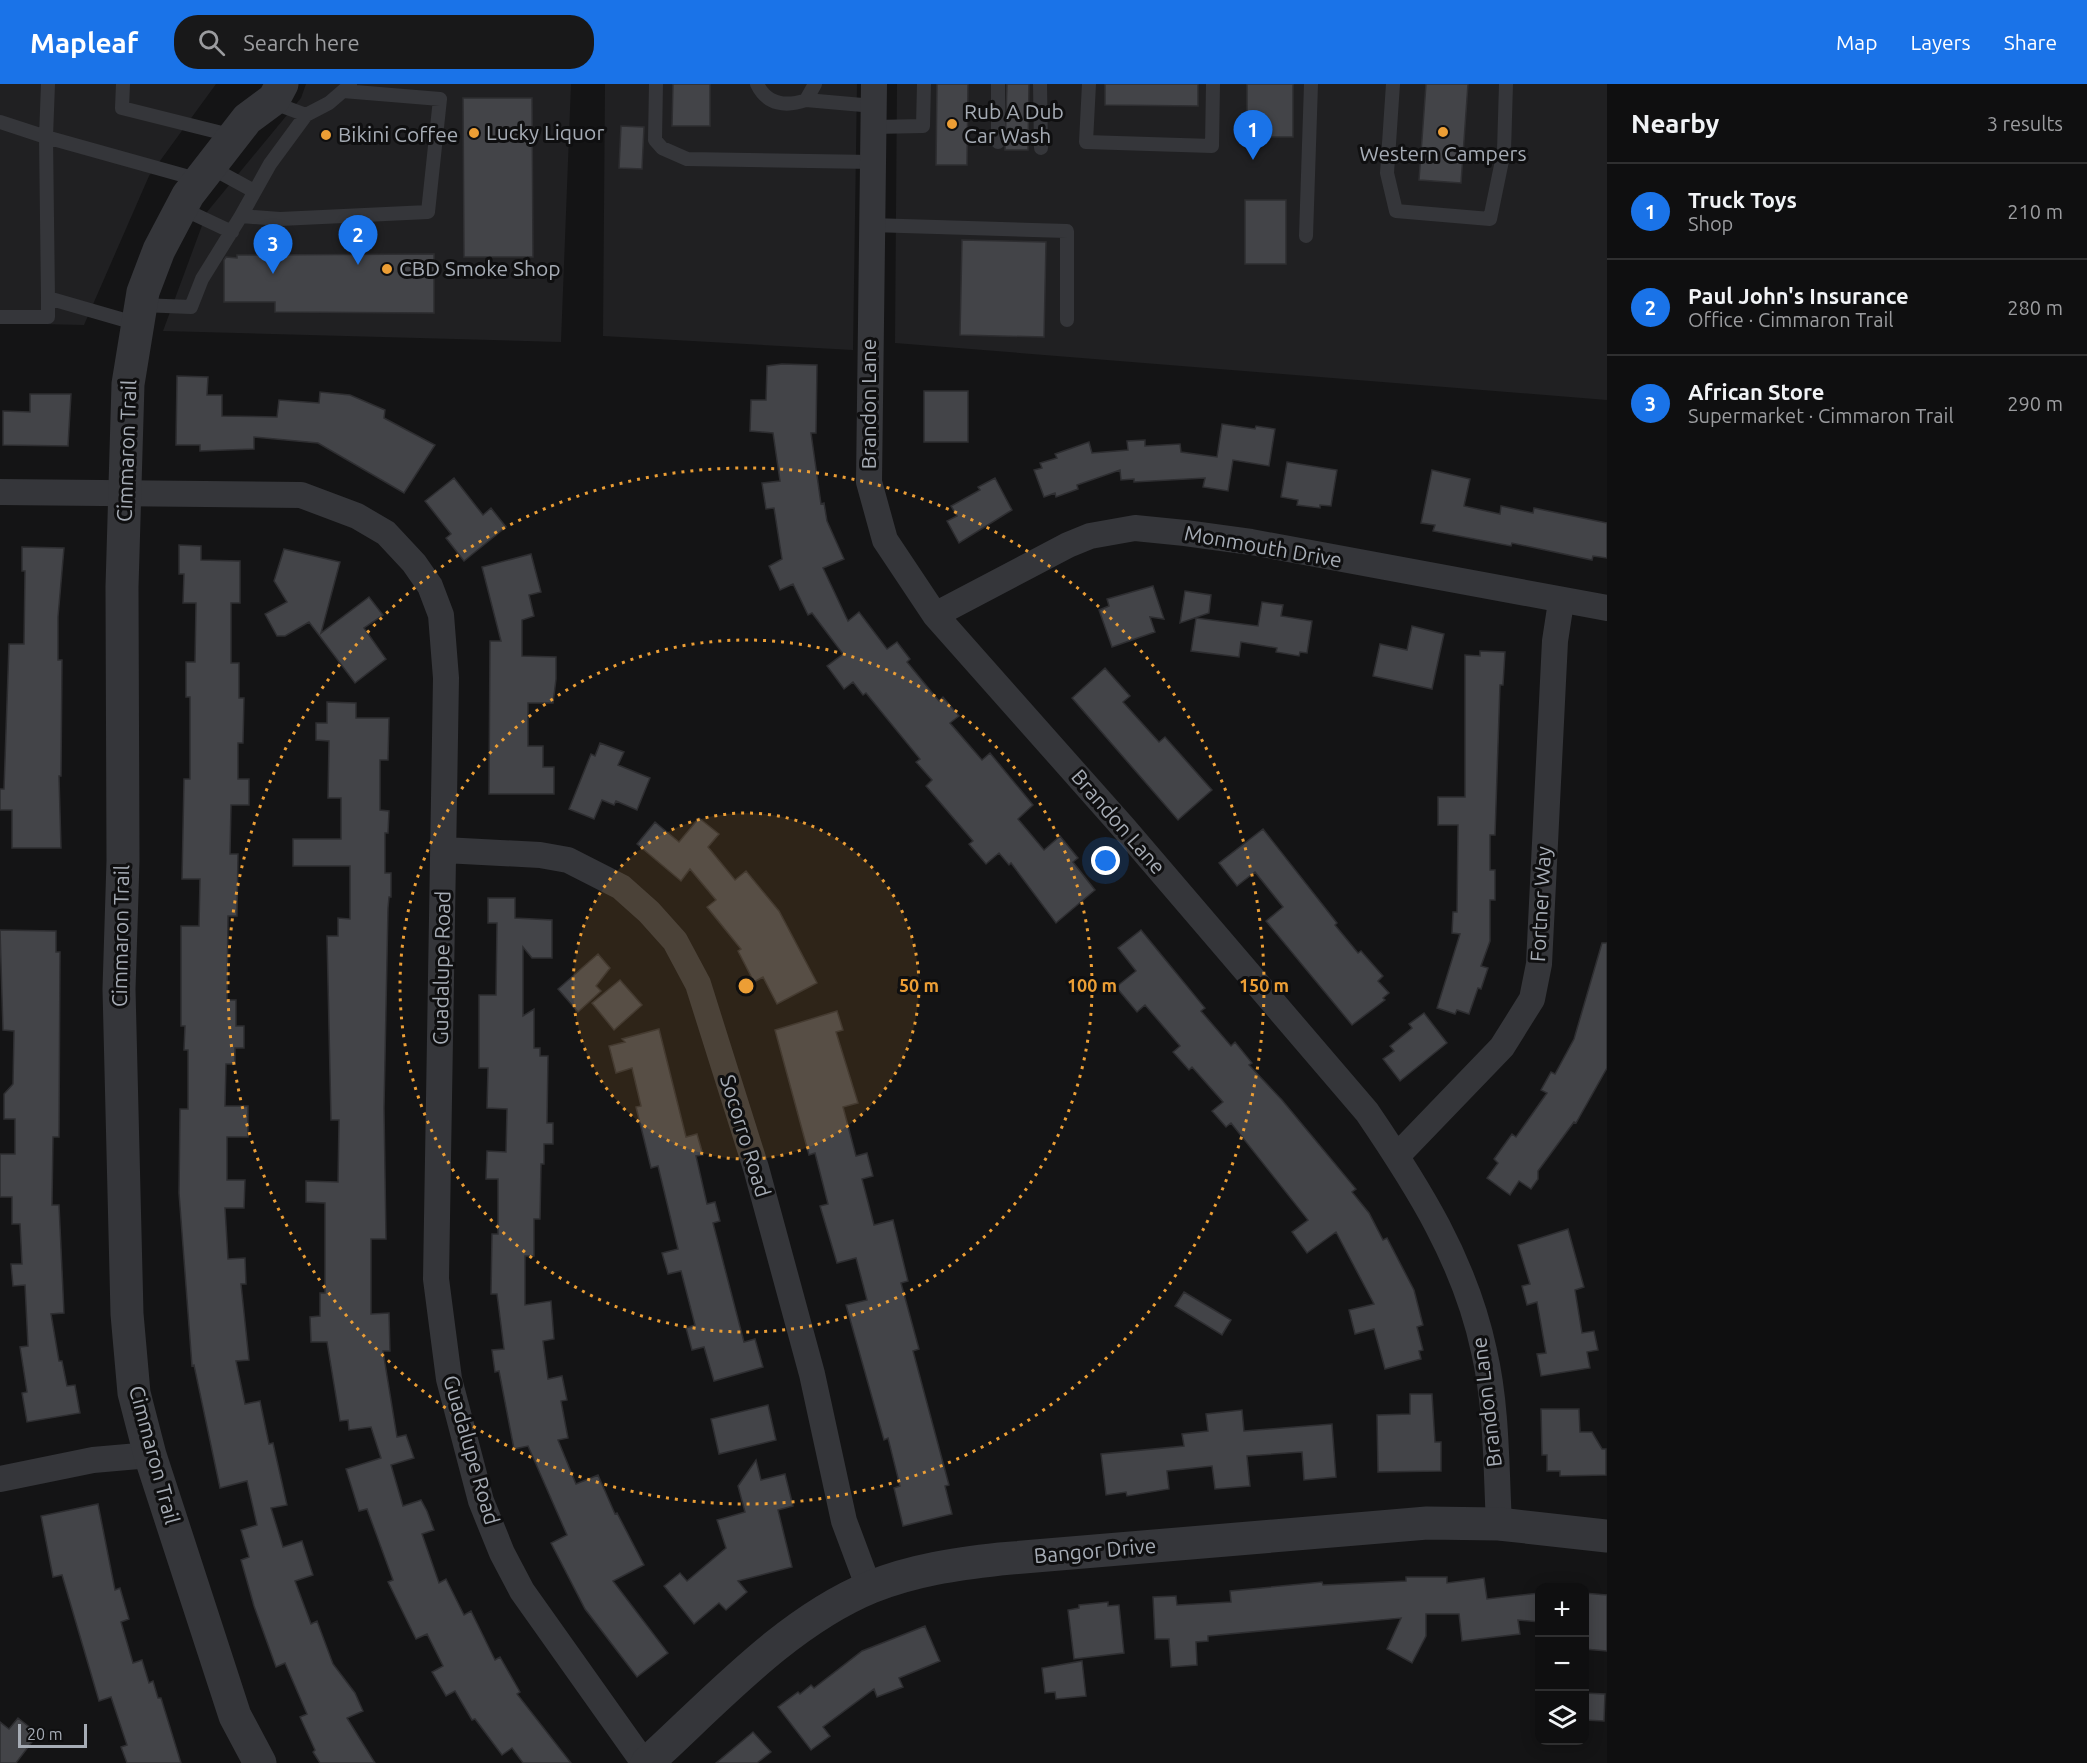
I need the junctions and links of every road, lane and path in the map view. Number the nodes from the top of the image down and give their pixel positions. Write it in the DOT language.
graph roads {
  1 [pos="48,84"];
  2 [pos="123,84"];
  3 [pos="656,84"];
  4 [pos="757,84"];
  5 [pos="815,84"];
  6 [pos="924,84"];
  7 [pos="998,84"];
  8 [pos="1040,84"];
  9 [pos="1089,84"];
  10 [pos="1213,84"];
  11 [pos="1311,84"];
  12 [pos="1393,84"];
  13 [pos="1506,84"];
  14 [pos="348,88"];
  15 [pos="269,89"];
  16 [pos="806,100"];
  17 [pos="874,106"];
  18 [pos="306,115"];
  19 [pos="0,122"];
  20 [pos="241,128"];
  21 [pos="46,137"];
  22 [pos="998,142"];
  23 [pos="1041,148"];
  24 [pos="873,162"];
  25 [pos="205,173"];
  26 [pos="254,192"];
  27 [pos="181,208"];
  28 [pos="241,216"];
  29 [pos="871,225"];
  30 [pos="232,232"];
  31 [pos="1306,236"];
  32 [pos="48,298"];
  33 [pos="139,314"];
  34 [pos="0,316"];
  35 [pos="1067,320"];
  36 [pos="0,492"];
  37 [pos="125,494"];
  38 [pos="1561,602"];
  39 [pos="1607,608"];
  40 [pos="935,615"];
  41 [pos="444,850"];
  42 [pos="1397,1156"];
  43 [pos="150,1455"];
  44 [pos="0,1479"];
  45 [pos="1499,1524"];
  46 [pos="1607,1536"];
  47 [pos="869,1588"];
  48 [pos="260,1763"];
  49 [pos="646,1763"];
  1 -- 21 [label="lane"];
  2 -- 20 [label="lane"];
  3 -- 24 [label="lane"];
  4 -- 16 [label="lane"];
  5 -- 16 [label="lane"];
  6 -- 17 [label="lane"];
  7 -- 22 [label="lane"];
  8 -- 23 [label="lane"];
  9 -- 10 [label="lane"];
  11 -- 31 [label="lane"];
  12 -- 13 [label="lane"];
  14 -- 18 [label="lane"];
  14 -- 28 [label="lane"];
  15 -- 18 [label="lane"];
  15 -- 20 [label="street, Cimmaron Trail"];
  16 -- 17 [label="lane"];
  17 -- 24 [label="street, Brandon Lane"];
  18 -- 26 [label="lane"];
  19 -- 21 [label="lane"];
  20 -- 25 [label="street, Cimmaron Trail"];
  21 -- 25 [label="lane"];
  21 -- 32 [label="lane"];
  24 -- 29 [label="street, Brandon Lane"];
  25 -- 26 [label="lane"];
  25 -- 27 [label="street, Cimmaron Trail"];
  26 -- 28 [label="lane"];
  27 -- 30 [label="lane"];
  27 -- 33 [label="street, Cimmaron Trail"];
  28 -- 30 [label="lane"];
  29 -- 35 [label="lane"];
  29 -- 40 [label="street, Brandon Lane"];
  30 -- 33 [label="lane"];
  32 -- 33 [label="lane"];
  32 -- 34 [label="lane"];
  33 -- 37 [label="street, Cimmaron Trail"];
  36 -- 37 [label="street, Guadalupe Road"];
  37 -- 41 [label="street, Guadalupe Road"];
  37 -- 43 [label="street, Cimmaron Trail"];
  38 -- 39 [label="street, Monmouth Drive"];
  38 -- 40 [label="street, Monmouth Drive"];
  38 -- 42 [label="street, Fortner Way"];
  40 -- 42 [label="street, Brandon Lane"];
  41 -- 47 [label="street, Socorro Road"];
  41 -- 49 [label="street, Guadalupe Road"];
  42 -- 45 [label="street, Brandon Lane"];
  43 -- 44 [label="street"];
  43 -- 48 [label="street, Cimmaron Trail"];
  45 -- 46 [label="street, Bangor Drive"];
  45 -- 47 [label="street, Bangor Drive"];
  47 -- 49 [label="street, Bangor Drive"];
}
